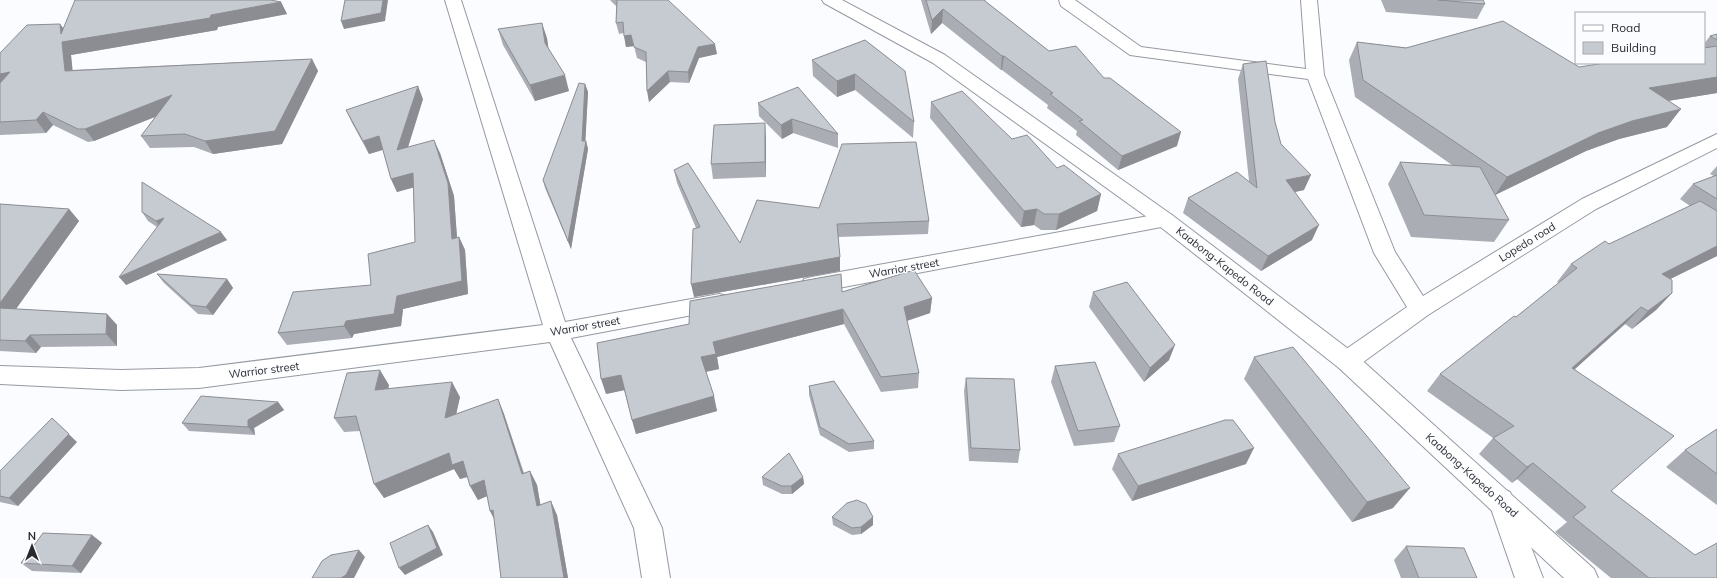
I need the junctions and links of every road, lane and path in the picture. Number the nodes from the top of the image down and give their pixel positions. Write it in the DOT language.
graph roads {
  1 [pos="453,0"];
  2 [pos="830,0"];
  3 [pos="1067,0"];
  4 [pos="1309,0"];
  5 [pos="1315,75"];
  6 [pos="1717,140"];
  7 [pos="1165,220"];
  8 [pos="791,289"];
  9 [pos="736,299"];
  10 [pos="1420,309"];
  11 [pos="557,332"];
  12 [pos="1347,360"];
  13 [pos="0,375"];
  14 [pos="1501,500"];
  15 [pos="656,578"];
  16 [pos="1529,578"];
  17 [pos="1584,578"];
  1 -- 11 [label="street"];
  2 -- 7 [label="street, Kaabong-Kapedo Road"];
  3 -- 5 [label="street"];
  4 -- 5 [label="street"];
  5 -- 10 [label="street"];
  6 -- 10 [label="street, Lopedo road"];
  7 -- 8 [label="street, Warrior street"];
  7 -- 12 [label="street, Kaabong-Kapedo Road"];
  9 -- 11 [label="street, Warrior street"];
  10 -- 12 [label="street, Lopedo road"];
  11 -- 13 [label="street, Warrior street"];
  11 -- 15 [label="street"];
  12 -- 14 [label="street, Kaabong-Kapedo Road"];
  14 -- 16 [label="street"];
  14 -- 17 [label="street, Kaabong-Kapedo Road"];
}
